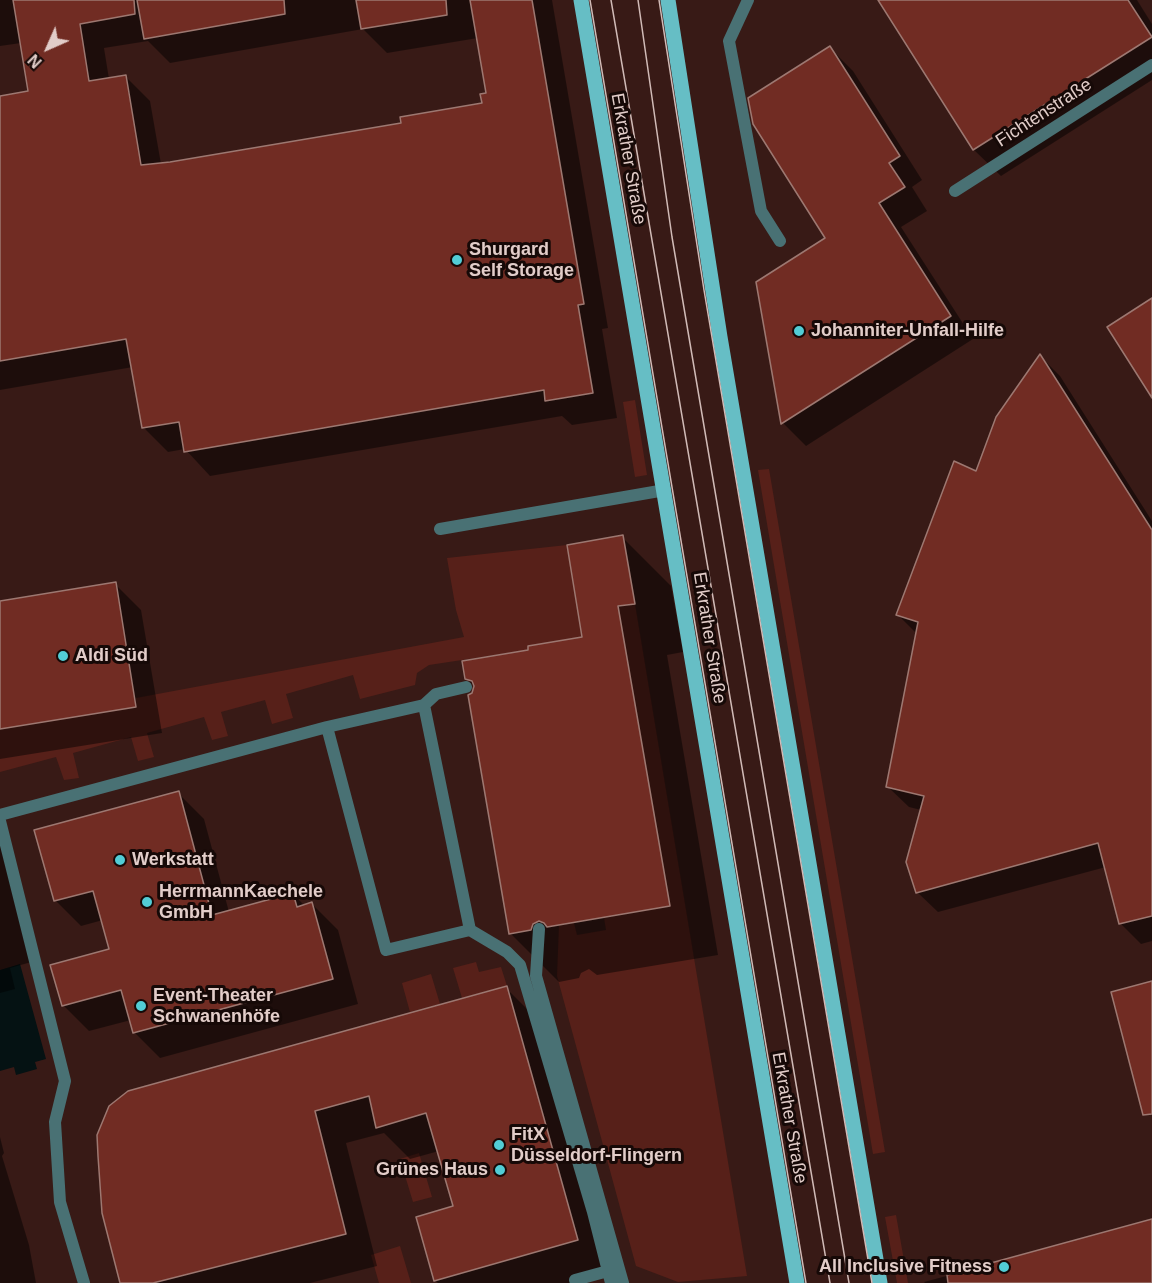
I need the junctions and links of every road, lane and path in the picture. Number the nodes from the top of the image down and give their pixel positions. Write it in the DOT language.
graph roads {
  1 [pos="581,0"];
  2 [pos="668,0"];
  3 [pos="748,0"];
  4 [pos="1152,65"];
  5 [pos="956,191"];
  6 [pos="780,242"];
  7 [pos="665,490"];
  8 [pos="441,530"];
  9 [pos="466,687"];
  10 [pos="424,705"];
  11 [pos="327,727"];
  12 [pos="0,815"];
  13 [pos="0,820"];
  14 [pos="539,929"];
  15 [pos="470,930"];
  16 [pos="531,978"];
  17 [pos="609,1277"];
  18 [pos="575,1280"];
  19 [pos="84,1283"];
  20 [pos="623,1283"];
  21 [pos="797,1283"];
  22 [pos="880,1283"];
  1 -- 7 [label="main road, Erkrather Straße"];
  2 -- 22 [label="main road"];
  3 -- 6 [label="lane"];
  4 -- 5 [label="lane, Fichtenstraße"];
  7 -- 8 [label="lane"];
  7 -- 21 [label="main road, Erkrather Straße"];
  9 -- 10 [label="lane"];
  10 -- 11 [label="lane"];
  10 -- 15 [label="lane"];
  11 -- 12 [label="lane"];
  11 -- 15 [label="lane"];
  13 -- 19 [label="lane"];
  14 -- 16 [label="lane"];
  15 -- 16 [label="lane"];
  16 -- 17 [label="lane"];
  16 -- 20 [label="lane"];
  17 -- 18 [label="lane"];
}
